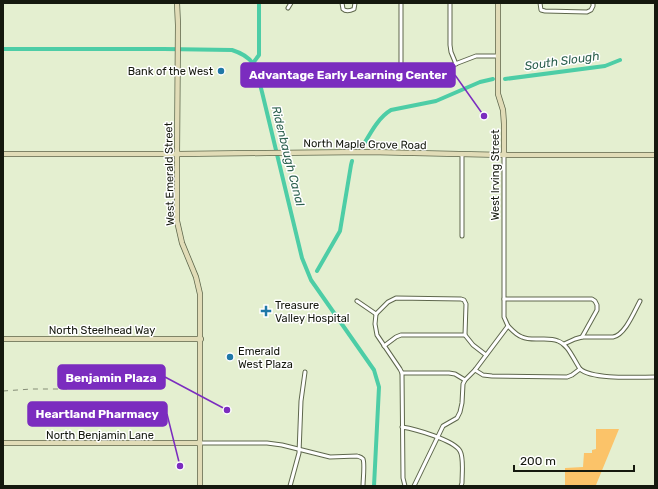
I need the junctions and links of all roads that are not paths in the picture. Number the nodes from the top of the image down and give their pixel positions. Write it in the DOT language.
graph roads {
  1 [pos="177,3"];
  2 [pos="291,3"];
  3 [pos="342,3"];
  4 [pos="355,3"];
  5 [pos="402,3"];
  6 [pos="450,3"];
  7 [pos="498,3"];
  8 [pos="540,3"];
  9 [pos="593,3"];
  10 [pos="288,8"];
  11 [pos="498,56"];
  12 [pos="456,64"];
  13 [pos="3,154"];
  14 [pos="177,154"];
  15 [pos="462,155"];
  16 [pos="504,155"];
  17 [pos="655,155"];
  18 [pos="462,236"];
  19 [pos="504,299"];
  20 [pos="357,301"];
  21 [pos="640,301"];
  22 [pos="376,314"];
  23 [pos="508,326"];
  24 [pos="465,335"];
  25 [pos="582,337"];
  26 [pos="3,339"];
  27 [pos="201,339"];
  28 [pos="564,344"];
  29 [pos="384,346"];
  30 [pos="486,355"];
  31 [pos="580,369"];
  32 [pos="475,370"];
  33 [pos="305,372"];
  34 [pos="402,374"];
  35 [pos="655,377"];
  36 [pos="464,380"];
  37 [pos="402,427"];
  38 [pos="438,437"];
  39 [pos="3,443"];
  40 [pos="200,444"];
  41 [pos="300,449"];
  42 [pos="200,486"];
  43 [pos="290,486"];
  44 [pos="363,486"];
  45 [pos="405,486"];
  46 [pos="414,486"];
  47 [pos="460,486"];
  1 -- 14 [label="main road, West Emerald Street"];
  2 -- 10 [label="street"];
  3 -- 4 [label="street"];
  5 -- 12 [label="street"];
  6 -- 12 [label="street"];
  7 -- 11 [label="main road, West Irving Street"];
  8 -- 9 [label="street"];
  11 -- 12 [label="street"];
  11 -- 16 [label="main road, West Irving Street"];
  13 -- 14 [label="main road, North Maple Grove Road"];
  14 -- 15 [label="main road, North Maple Grove Road"];
  14 -- 27 [label="main road, West Emerald Street"];
  15 -- 16 [label="main road, North Maple Grove Road"];
  15 -- 18 [label="street"];
  16 -- 17 [label="main road, North Maple Grove Road"];
  16 -- 19 [label="street, West Irving Street"];
  19 -- 23 [label="street, West Irving Street"];
  19 -- 25 [label="street"];
  20 -- 22 [label="street"];
  21 -- 25 [label="street"];
  22 -- 24 [label="street"];
  22 -- 29 [label="street"];
  23 -- 28 [label="street"];
  23 -- 30 [label="street"];
  24 -- 29 [label="street"];
  24 -- 30 [label="street"];
  25 -- 28 [label="street"];
  26 -- 27 [label="main road, North Steelhead Way"];
  27 -- 40 [label="main road, West Emerald Street"];
  28 -- 31 [label="street"];
  29 -- 34 [label="street"];
  30 -- 32 [label="street"];
  31 -- 32 [label="street"];
  31 -- 35 [label="street"];
  32 -- 36 [label="street"];
  33 -- 41 [label="street"];
  34 -- 36 [label="street"];
  34 -- 37 [label="street"];
  36 -- 38 [label="street"];
  37 -- 38 [label="street"];
  37 -- 45 [label="street"];
  38 -- 46 [label="street"];
  38 -- 47 [label="street"];
  39 -- 40 [label="main road, North Benjamin Lane"];
  40 -- 41 [label="street, North Benjamin Lane"];
  40 -- 42 [label="main road, West Emerald Street"];
  41 -- 43 [label="street"];
  41 -- 44 [label="street, North Benjamin Lane"];
}
